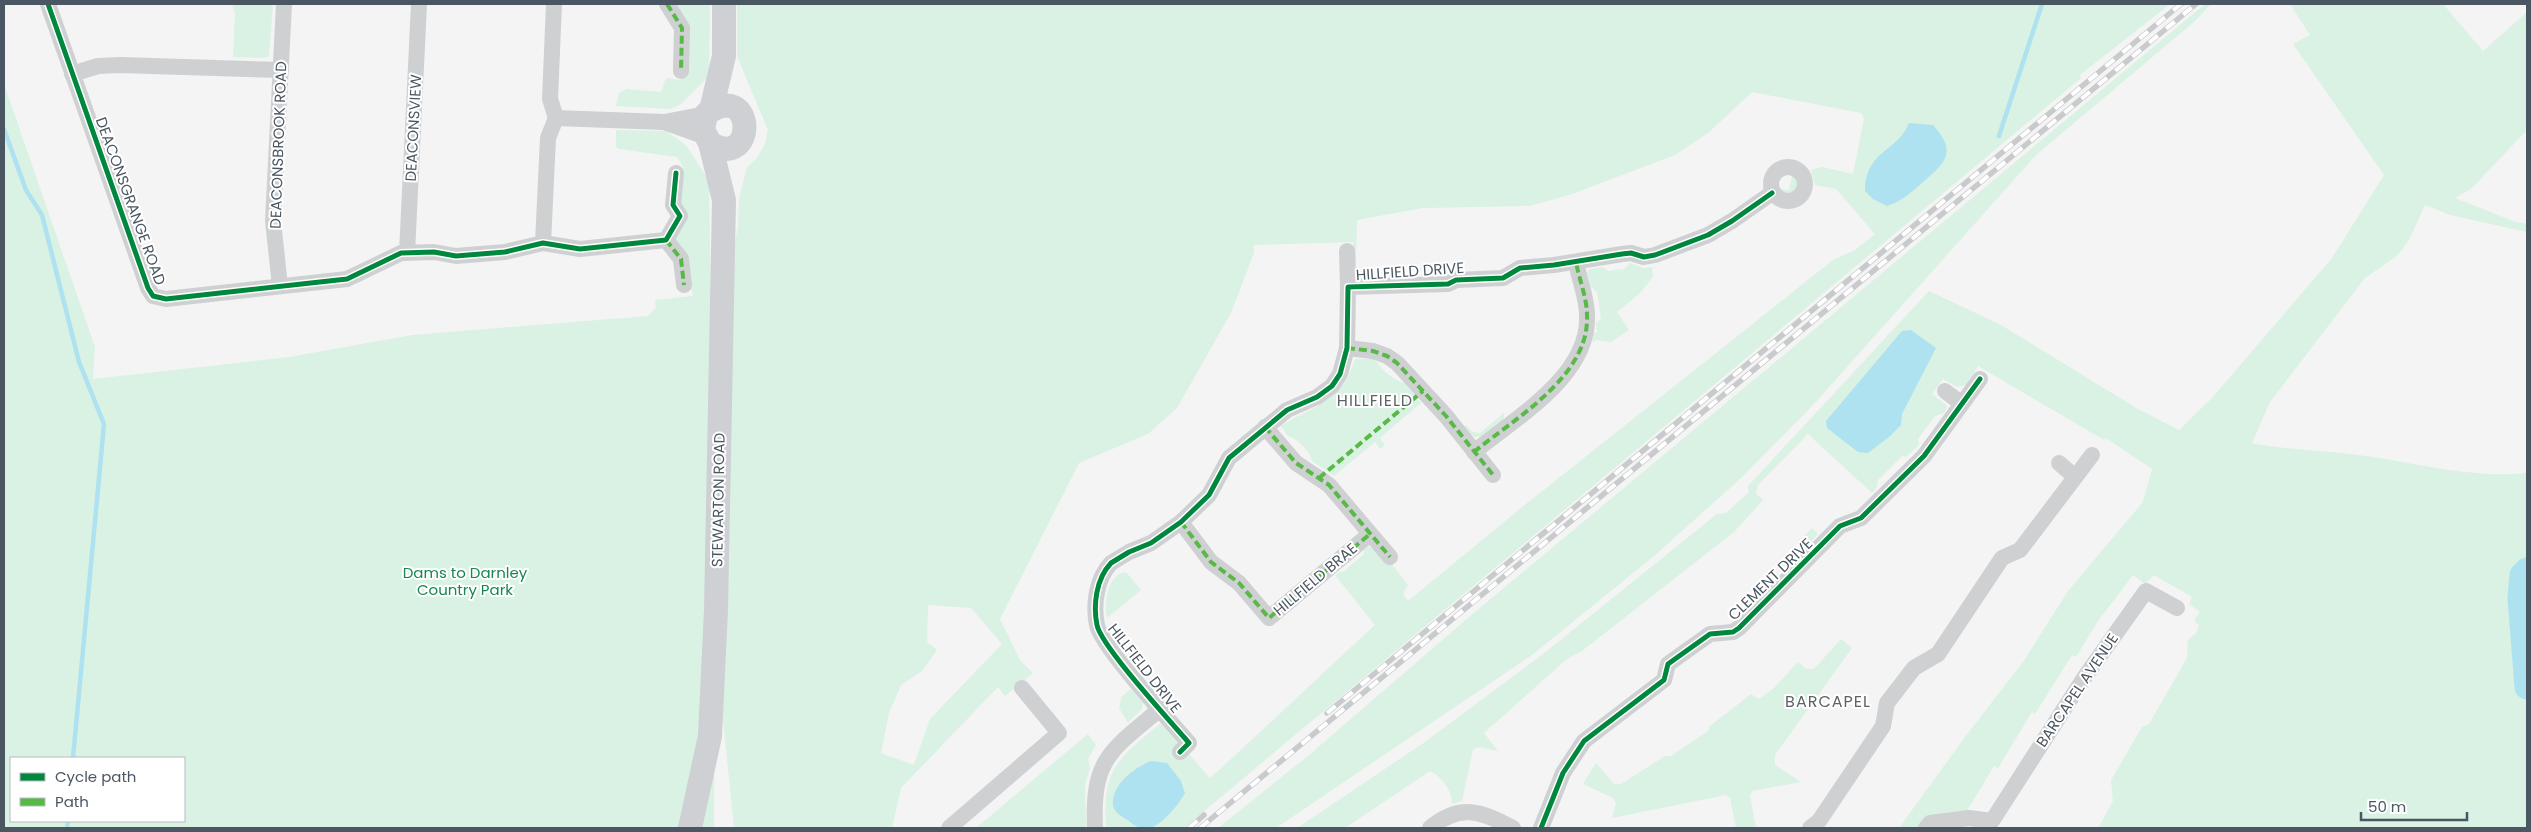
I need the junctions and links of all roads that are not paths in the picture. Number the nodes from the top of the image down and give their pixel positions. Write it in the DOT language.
graph roads {
  1 [pos="48,4"];
  2 [pos="284,4"];
  3 [pos="419,4"];
  4 [pos="554,4"];
  5 [pos="666,4"];
  6 [pos="724,4"];
  7 [pos="724,56"];
  8 [pos="281,70"];
  9 [pos="681,71"];
  10 [pos="72,74"];
  11 [pos="742,115"];
  12 [pos="556,118"];
  13 [pos="664,122"];
  14 [pos="708,126"];
  15 [pos="742,140"];
  16 [pos="676,173"];
  17 [pos="1772,193"];
  18 [pos="724,200"];
  19 [pos="666,240"];
  20 [pos="543,243"];
  21 [pos="1346,251"];
  22 [pos="407,253"];
  23 [pos="1576,262"];
  24 [pos="684,285"];
  25 [pos="280,286"];
  26 [pos="1348,287"];
  27 [pos="1347,348"];
  28 [pos="1980,379"];
  29 [pos="1945,391"];
  30 [pos="1962,404"];
  31 [pos="1265,426"];
  32 [pos="1474,452"];
  33 [pos="2092,455"];
  34 [pos="2058,463"];
  35 [pos="1493,475"];
  36 [pos="2075,477"];
  37 [pos="1181,522"];
  38 [pos="1370,534"];
  39 [pos="1390,557"];
  40 [pos="2177,608"];
  41 [pos="1022,688"];
  42 [pos="1160,709"];
  43 [pos="1180,752"];
  44 [pos="698,800"];
  45 [pos="1993,825"];
  46 [pos="690,828"];
  47 [pos="705,828"];
  48 [pos="949,828"];
  49 [pos="1095,828"];
  50 [pos="1430,828"];
  51 [pos="1513,828"];
  52 [pos="1541,828"];
  53 [pos="1810,828"];
  54 [pos="1926,828"];
  1 -- 10 [label="street, DEACONSGRANGE ROAD"];
  2 -- 8 [label="street, DEACONSBROOK ROAD"];
  3 -- 22 [label="street, DEACONSVIEW"];
  4 -- 12 [label="street"];
  5 -- 9 [label="street"];
  6 -- 7 [label="main road, STEWARTON ROAD"];
  7 -- 11 [label="main road, STEWARTON ROAD"];
  7 -- 14 [label="main road, STEWARTON ROAD"];
  8 -- 10 [label="street"];
  8 -- 25 [label="street, DEACONSBROOK ROAD"];
  10 -- 25 [label="street, DEACONSGRANGE ROAD"];
  11 -- 14 [label="main road"];
  11 -- 15 [label="main road"];
  12 -- 13 [label="street"];
  12 -- 20 [label="street"];
  13 -- 14 [label="street"];
  13 -- 14 [label="street"];
  14 -- 15 [label="main road"];
  14 -- 18 [label="main road, STEWARTON ROAD"];
  15 -- 18 [label="main road, STEWARTON ROAD"];
  16 -- 19 [label="street"];
  17 -- 23 [label="street, HILLFIELD DRIVE"];
  18 -- 44 [label="main road, STEWARTON ROAD"];
  19 -- 20 [label="street, DEACONSGRANGE ROAD"];
  19 -- 24 [label="street"];
  20 -- 22 [label="street, DEACONSGRANGE ROAD"];
  21 -- 26 [label="street, HILLFIELD DRIVE"];
  22 -- 25 [label="street, DEACONSGRANGE ROAD"];
  23 -- 26 [label="street, HILLFIELD DRIVE"];
  23 -- 32 [label="street"];
  26 -- 27 [label="street, HILLFIELD DRIVE"];
  27 -- 31 [label="street, HILLFIELD DRIVE"];
  27 -- 32 [label="street"];
  28 -- 30 [label="street, CLEMENT DRIVE"];
  29 -- 30 [label="street"];
  30 -- 52 [label="street, CLEMENT DRIVE"];
  31 -- 37 [label="street, HILLFIELD DRIVE"];
  31 -- 38 [label="street, HILLFIELD BRAE"];
  32 -- 35 [label="street"];
  33 -- 36 [label="street"];
  34 -- 36 [label="street"];
  36 -- 53 [label="street"];
  37 -- 38 [label="street, HILLFIELD BRAE"];
  37 -- 42 [label="street, HILLFIELD DRIVE"];
  38 -- 39 [label="street, HILLFIELD BRAE"];
  40 -- 45 [label="street, BARCAPEL AVENUE"];
  41 -- 48 [label="street"];
  42 -- 43 [label="street, HILLFIELD DRIVE"];
  42 -- 49 [label="street, HILLFIELD DRIVE"];
  44 -- 46 [label="main road, STEWARTON ROAD"];
  44 -- 47 [label="main road, STEWARTON ROAD"];
  45 -- 54 [label="street, BARCAPEL AVENUE"];
  50 -- 51 [label="street"];
}
